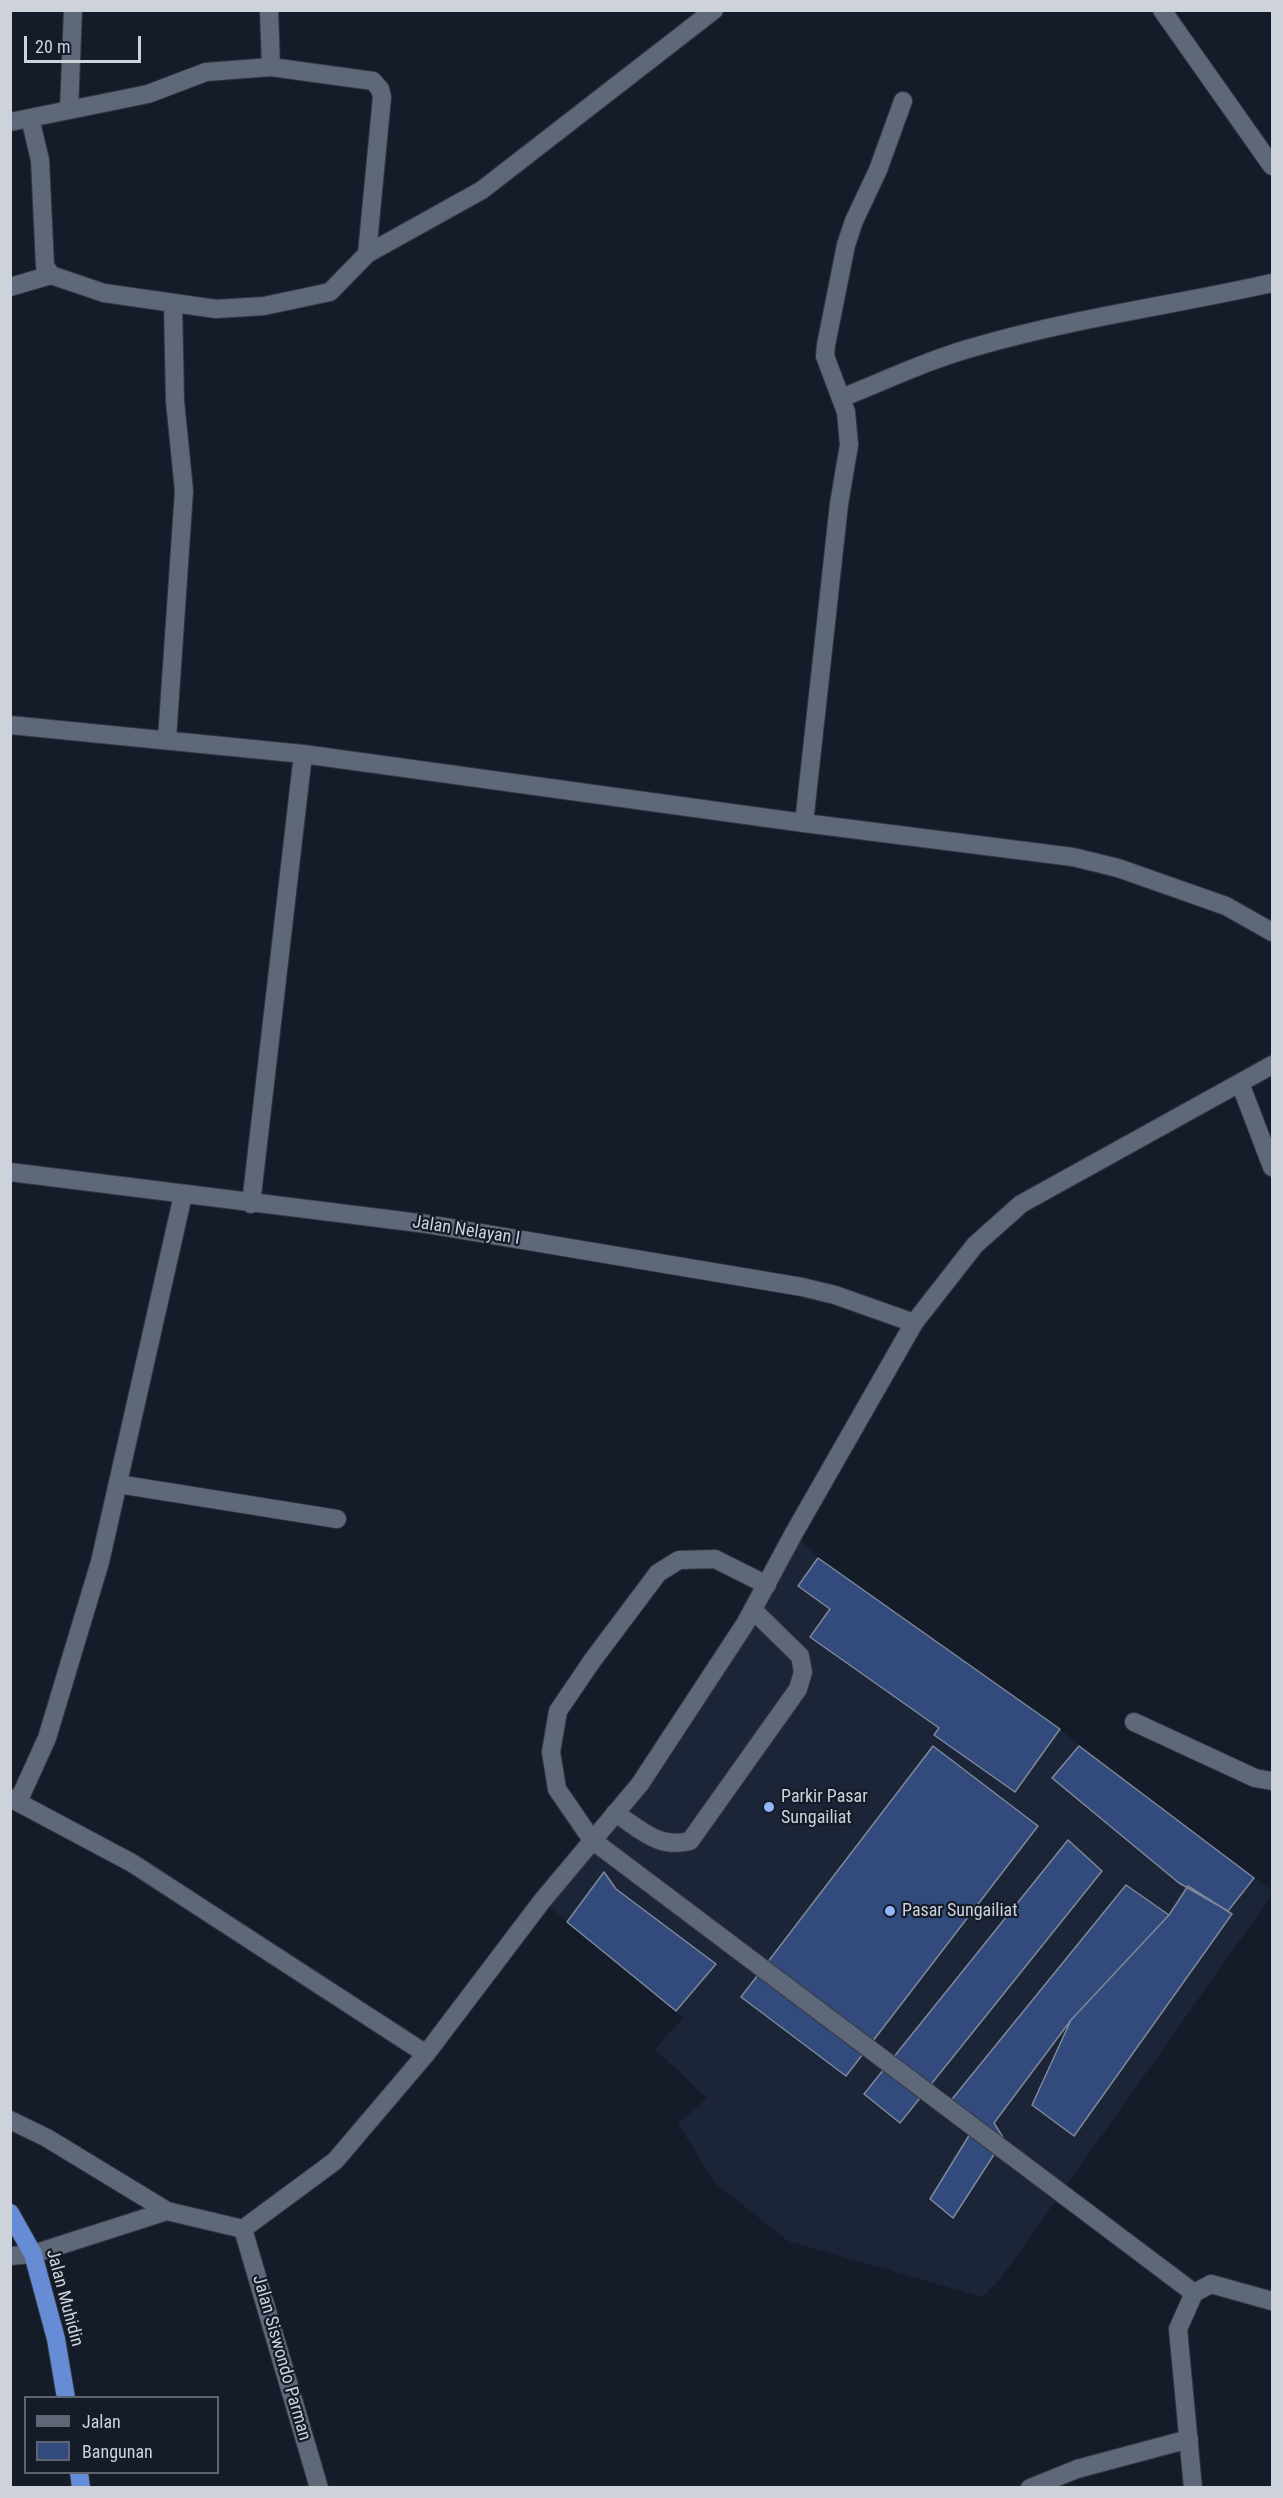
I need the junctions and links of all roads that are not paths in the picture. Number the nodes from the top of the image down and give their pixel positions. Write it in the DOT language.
graph roads {
  1 [pos="73,10"];
  2 [pos="268,10"];
  3 [pos="714,10"];
  4 [pos="1162,10"];
  5 [pos="271,68"];
  6 [pos="903,101"];
  7 [pos="69,110"];
  8 [pos="30,118"];
  9 [pos="10,122"];
  10 [pos="1272,166"];
  11 [pos="367,254"];
  12 [pos="51,275"];
  13 [pos="1272,284"];
  14 [pos="10,287"];
  15 [pos="173,304"];
  16 [pos="841,398"];
  17 [pos="10,725"];
  18 [pos="167,739"];
  19 [pos="303,754"];
  20 [pos="804,823"];
  21 [pos="1272,932"];
  22 [pos="1272,1065"];
  23 [pos="1240,1083"];
  24 [pos="1272,1167"];
  25 [pos="10,1172"];
  26 [pos="183,1195"];
  27 [pos="251,1204"];
  28 [pos="914,1323"];
  29 [pos="118,1484"];
  30 [pos="337,1519"];
  31 [pos="767,1585"];
  32 [pos="753,1610"];
  33 [pos="1134,1722"];
  34 [pos="1272,1781"];
  35 [pos="14,1800"];
  36 [pos="615,1813"];
  37 [pos="592,1840"];
  38 [pos="426,2054"];
  39 [pos="10,2120"];
  40 [pos="167,2211"];
  41 [pos="10,2213"];
  42 [pos="243,2229"];
  43 [pos="33,2254"];
  44 [pos="10,2256"];
  45 [pos="1194,2293"];
  46 [pos="1272,2301"];
  47 [pos="66,2396"];
  48 [pos="1189,2439"];
  49 [pos="319,2487"];
  50 [pos="1030,2487"];
  51 [pos="1193,2487"];
  1 -- 7 [label="street"];
  2 -- 5 [label="street"];
  3 -- 11 [label="street"];
  4 -- 10 [label="street"];
  5 -- 7 [label="street"];
  5 -- 11 [label="street"];
  6 -- 16 [label="street"];
  7 -- 8 [label="street"];
  8 -- 9 [label="street"];
  8 -- 12 [label="street"];
  11 -- 15 [label="street"];
  12 -- 14 [label="street"];
  12 -- 15 [label="street"];
  13 -- 16 [label="street"];
  15 -- 18 [label="street"];
  16 -- 20 [label="street"];
  17 -- 18 [label="street"];
  18 -- 19 [label="street"];
  19 -- 20 [label="street"];
  19 -- 27 [label="street"];
  20 -- 21 [label="street"];
  22 -- 23 [label="street"];
  23 -- 24 [label="street"];
  23 -- 28 [label="street"];
  25 -- 26 [label="street, Jalan Nelayan I"];
  26 -- 27 [label="street, Jalan Nelayan I"];
  26 -- 29 [label="street"];
  27 -- 28 [label="street, Jalan Nelayan I"];
  28 -- 31 [label="street"];
  29 -- 30 [label="street"];
  29 -- 35 [label="street"];
  31 -- 32 [label="street"];
  31 -- 37 [label="street"];
  32 -- 36 [label="street"];
  32 -- 36 [label="street"];
  33 -- 34 [label="street"];
  35 -- 38 [label="street"];
  36 -- 37 [label="street"];
  37 -- 38 [label="street"];
  37 -- 45 [label="street"];
  38 -- 42 [label="street"];
  39 -- 40 [label="street"];
  40 -- 42 [label="street"];
  40 -- 43 [label="street"];
  41 -- 43 [label="highway, Jalan Muhidin"];
  42 -- 49 [label="street, Jalan Siswondo Parman"];
  43 -- 44 [label="street"];
  43 -- 47 [label="highway, Jalan Muhidin"];
  45 -- 46 [label="street"];
  45 -- 48 [label="street"];
  48 -- 50 [label="street"];
  48 -- 51 [label="street"];
}
